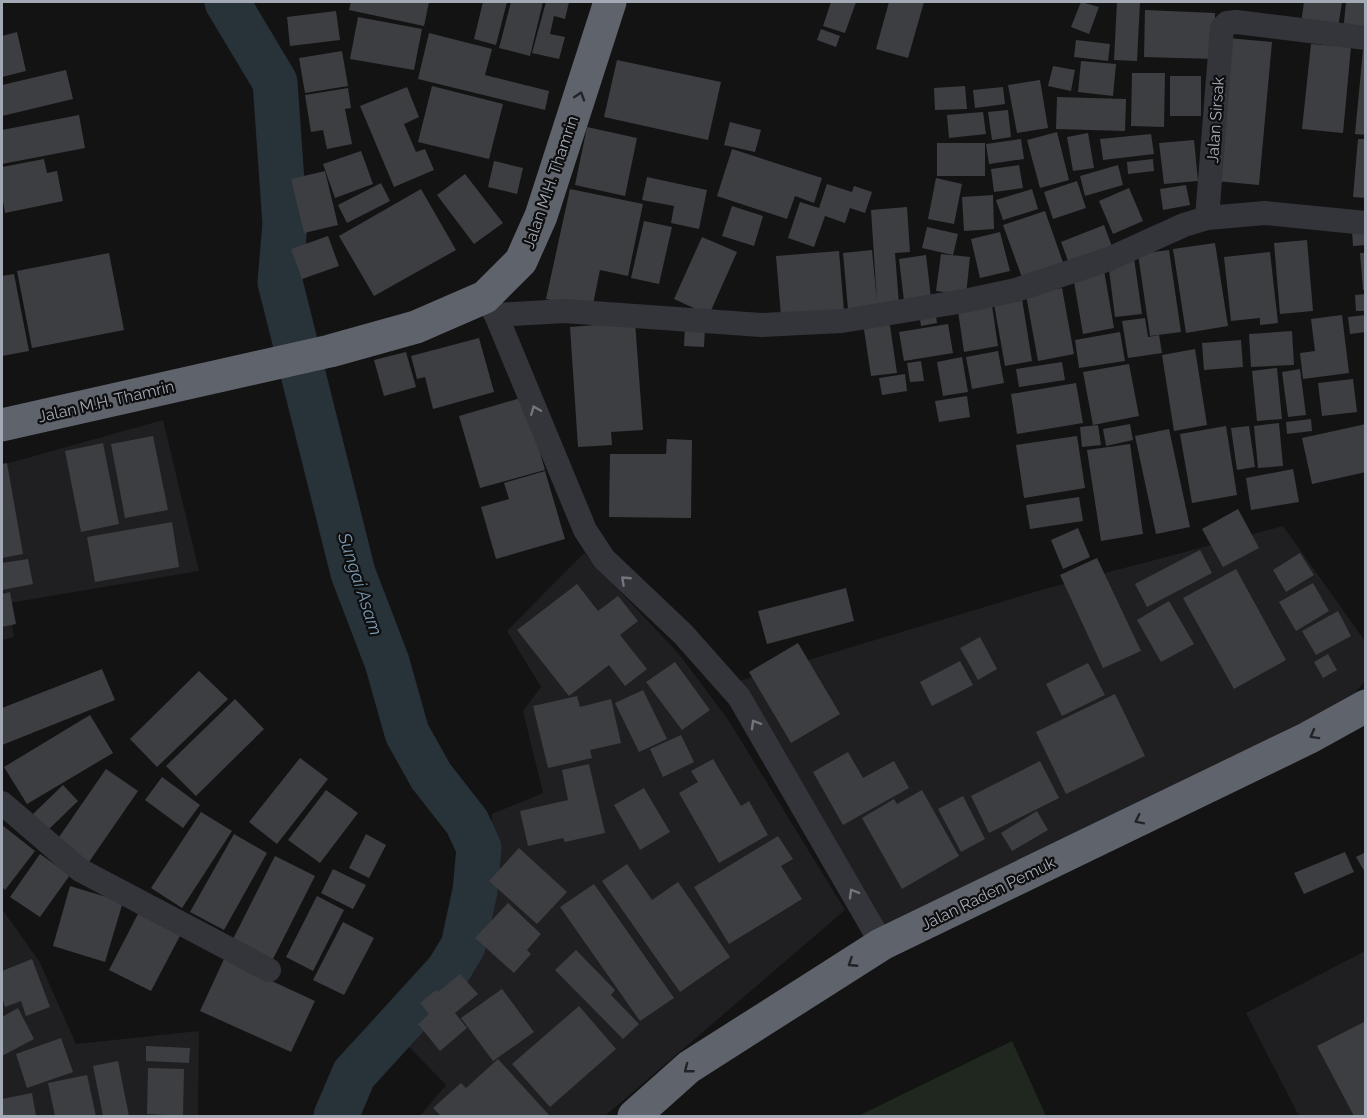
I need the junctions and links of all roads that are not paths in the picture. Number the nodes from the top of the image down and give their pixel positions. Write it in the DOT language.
graph roads {
  1 [pos="610,2"];
  2 [pos="1365,38"];
  3 [pos="1207,218"];
  4 [pos="1365,223"];
  5 [pos="490,306"];
  6 [pos="2,425"];
  7 [pos="1365,706"];
  8 [pos="2,803"];
  9 [pos="882,944"];
  10 [pos="269,970"];
  11 [pos="634,1116"];
  5 -- 1 [label="highway, Jalan M.H. Thamrin, one-way"];
  2 -- 3 [label="street, Jalan Sirsak"];
  3 -- 4 [label="street"];
  3 -- 5 [label="street"];
  5 -- 6 [label="highway, Jalan M.H. Thamrin"];
  9 -- 5 [label="street, one-way"];
  7 -- 9 [label="highway, Jalan Raden Pemuk, one-way"];
  8 -- 10 [label="street"];
  9 -- 11 [label="highway, Jalan Raden Pemuk, one-way"];
}
